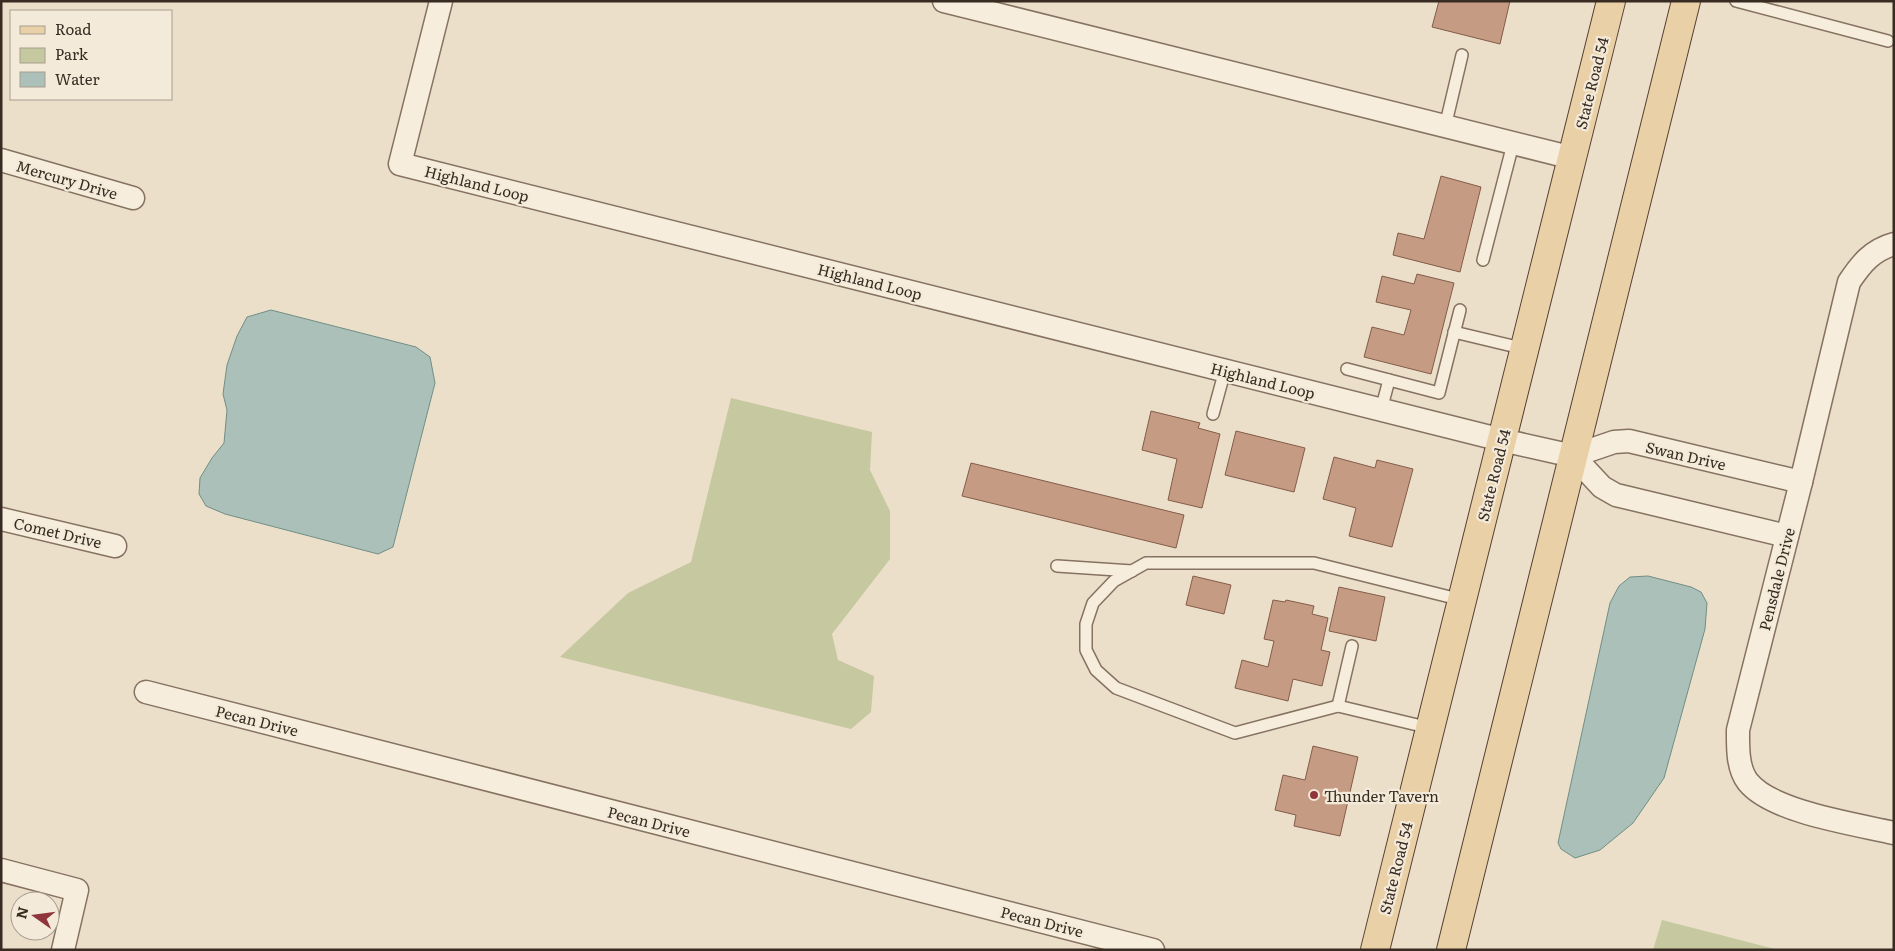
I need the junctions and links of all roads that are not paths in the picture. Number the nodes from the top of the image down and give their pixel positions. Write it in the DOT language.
graph roads {
  1 [pos="441,1"];
  2 [pos="944,1"];
  3 [pos="1611,1"];
  4 [pos="1686,1"];
  5 [pos="1736,1"];
  6 [pos="1888,41"];
  7 [pos="1462,55"];
  8 [pos="1445,126"];
  9 [pos="1514,144"];
  10 [pos="1572,158"];
  11 [pos="1,160"];
  12 [pos="133,198"];
  13 [pos="1894,244"];
  14 [pos="1484,260"];
  15 [pos="1460,310"];
  16 [pos="1454,332"];
  17 [pos="1524,349"];
  18 [pos="1347,369"];
  19 [pos="1225,370"];
  20 [pos="1389,380"];
  21 [pos="1381,410"];
  22 [pos="1213,414"];
  23 [pos="1502,440"];
  24 [pos="1573,456"];
  25 [pos="1801,482"];
  26 [pos="1,519"];
  27 [pos="1787,536"];
  28 [pos="115,546"];
  29 [pos="1057,566"];
  30 [pos="1132,571"];
  31 [pos="1462,600"];
  32 [pos="1352,646"];
  33 [pos="146,692"];
  34 [pos="1338,706"];
  35 [pos="1430,728"];
  36 [pos="1894,834"];
  37 [pos="1,870"];
  38 [pos="63,950"];
  39 [pos="1153,950"];
  40 [pos="1375,950"];
  41 [pos="1451,950"];
  1 -- 19 [label="street, Highland Loop"];
  2 -- 8 [label="street"];
  3 -- 10 [label="main road, State Road 54"];
  4 -- 24 [label="main road"];
  5 -- 6 [label="lane"];
  7 -- 8 [label="lane"];
  8 -- 9 [label="street"];
  9 -- 10 [label="street"];
  9 -- 14 [label="lane"];
  10 -- 17 [label="main road, State Road 54"];
  11 -- 12 [label="street, Mercury Drive"];
  13 -- 25 [label="street, Pensdale Drive"];
  15 -- 16 [label="lane"];
  16 -- 17 [label="lane"];
  16 -- 20 [label="lane"];
  17 -- 23 [label="main road, State Road 54"];
  18 -- 20 [label="lane"];
  19 -- 21 [label="street, Highland Loop"];
  19 -- 22 [label="lane"];
  20 -- 21 [label="lane"];
  21 -- 23 [label="street, Highland Loop"];
  23 -- 24 [label="street"];
  23 -- 31 [label="main road, State Road 54"];
  24 -- 25 [label="street, Swan Drive"];
  24 -- 27 [label="street"];
  24 -- 41 [label="main road"];
  25 -- 27 [label="street, Pensdale Drive"];
  26 -- 28 [label="street, Comet Drive"];
  27 -- 36 [label="street, Pensdale Drive"];
  29 -- 30 [label="lane"];
  30 -- 31 [label="lane"];
  30 -- 34 [label="lane"];
  31 -- 35 [label="main road, State Road 54"];
  32 -- 34 [label="lane"];
  33 -- 39 [label="street, Pecan Drive"];
  34 -- 35 [label="lane"];
  35 -- 40 [label="main road, State Road 54"];
  37 -- 38 [label="street"];
}
